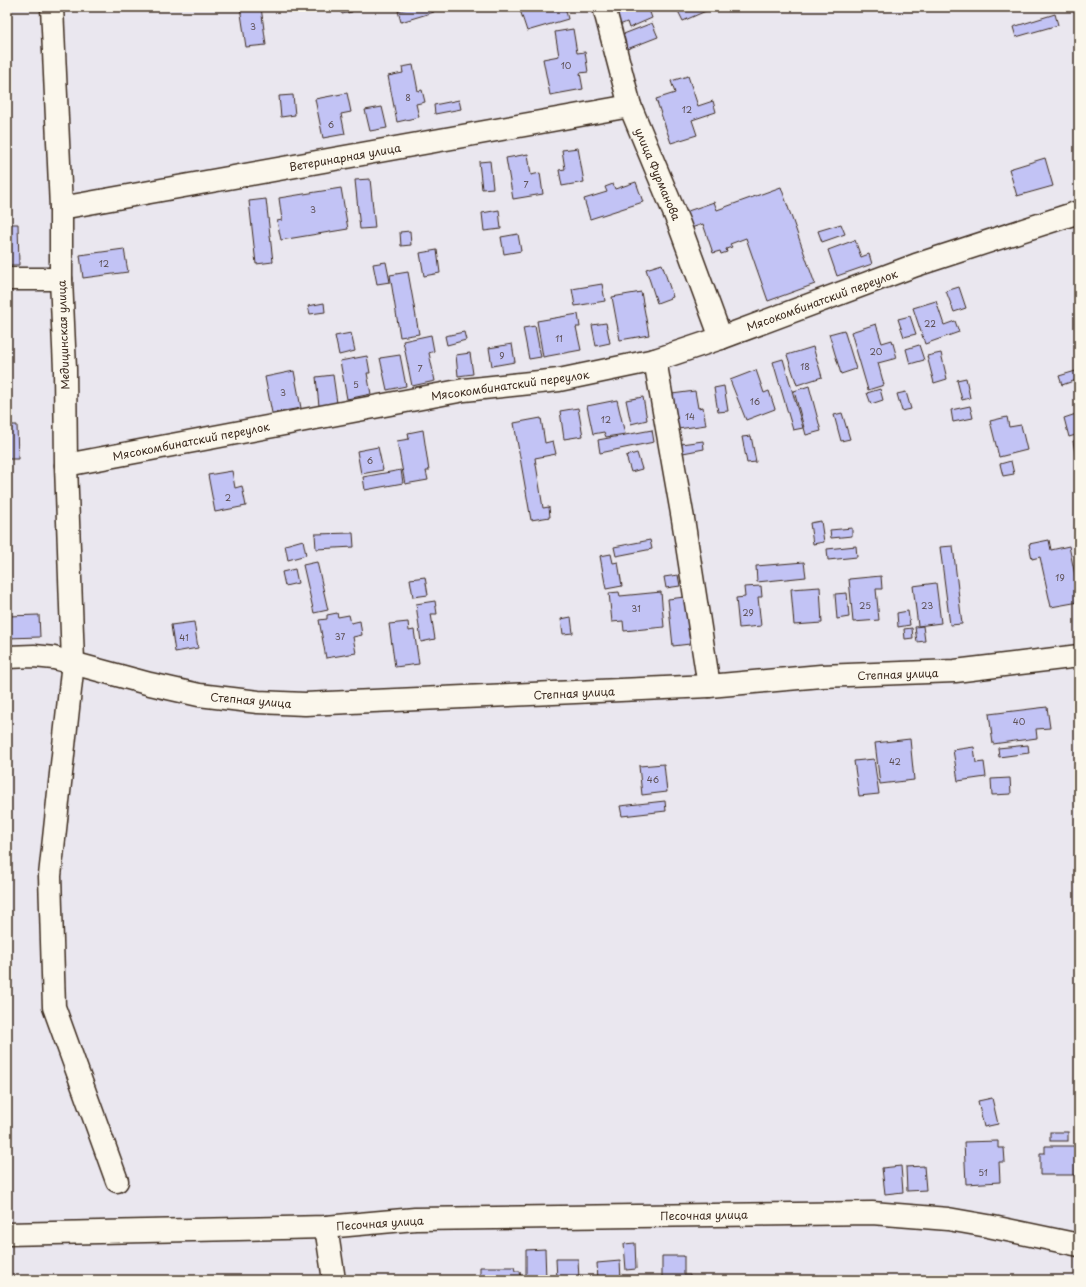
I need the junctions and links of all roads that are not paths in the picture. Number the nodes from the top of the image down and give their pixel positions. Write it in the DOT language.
graph roads {
  1 [pos="52,7"];
  2 [pos="604,7"];
  3 [pos="630,106"];
  4 [pos="61,208"];
  5 [pos="1079,212"];
  6 [pos="7,279"];
  7 [pos="61,279"];
  8 [pos="720,338"];
  9 [pos="655,360"];
  10 [pos="66,465"];
  11 [pos="1079,656"];
  12 [pos="7,658"];
  13 [pos="73,662"];
  14 [pos="710,686"];
  15 [pos="117,1180"];
  16 [pos="326,1227"];
  17 [pos="7,1234"];
  18 [pos="1079,1245"];
  19 [pos="334,1280"];
  1 -- 4 [label="street, Медицинская улица"];
  2 -- 3 [label="street, улица Фурманова"];
  3 -- 4 [label="street, Ветеринарная улица"];
  3 -- 8 [label="street, улица Фурманова"];
  4 -- 7 [label="street, Медицинская улица"];
  5 -- 8 [label="street, Мясокомбинатский переулок"];
  6 -- 7 [label="street"];
  7 -- 10 [label="street, Медицинская улица"];
  8 -- 9 [label="street, Мясокомбинатский переулок"];
  9 -- 10 [label="street, Мясокомбинатский переулок"];
  9 -- 14 [label="street"];
  10 -- 13 [label="street, Медицинская улица"];
  11 -- 14 [label="street, Степная улица"];
  12 -- 13 [label="street, Степная улица"];
  13 -- 14 [label="street, Степная улица"];
  13 -- 15 [label="street, Медицинская улица"];
  16 -- 17 [label="street, Песочная улица"];
  16 -- 18 [label="street, Песочная улица"];
  16 -- 19 [label="street"];
}
